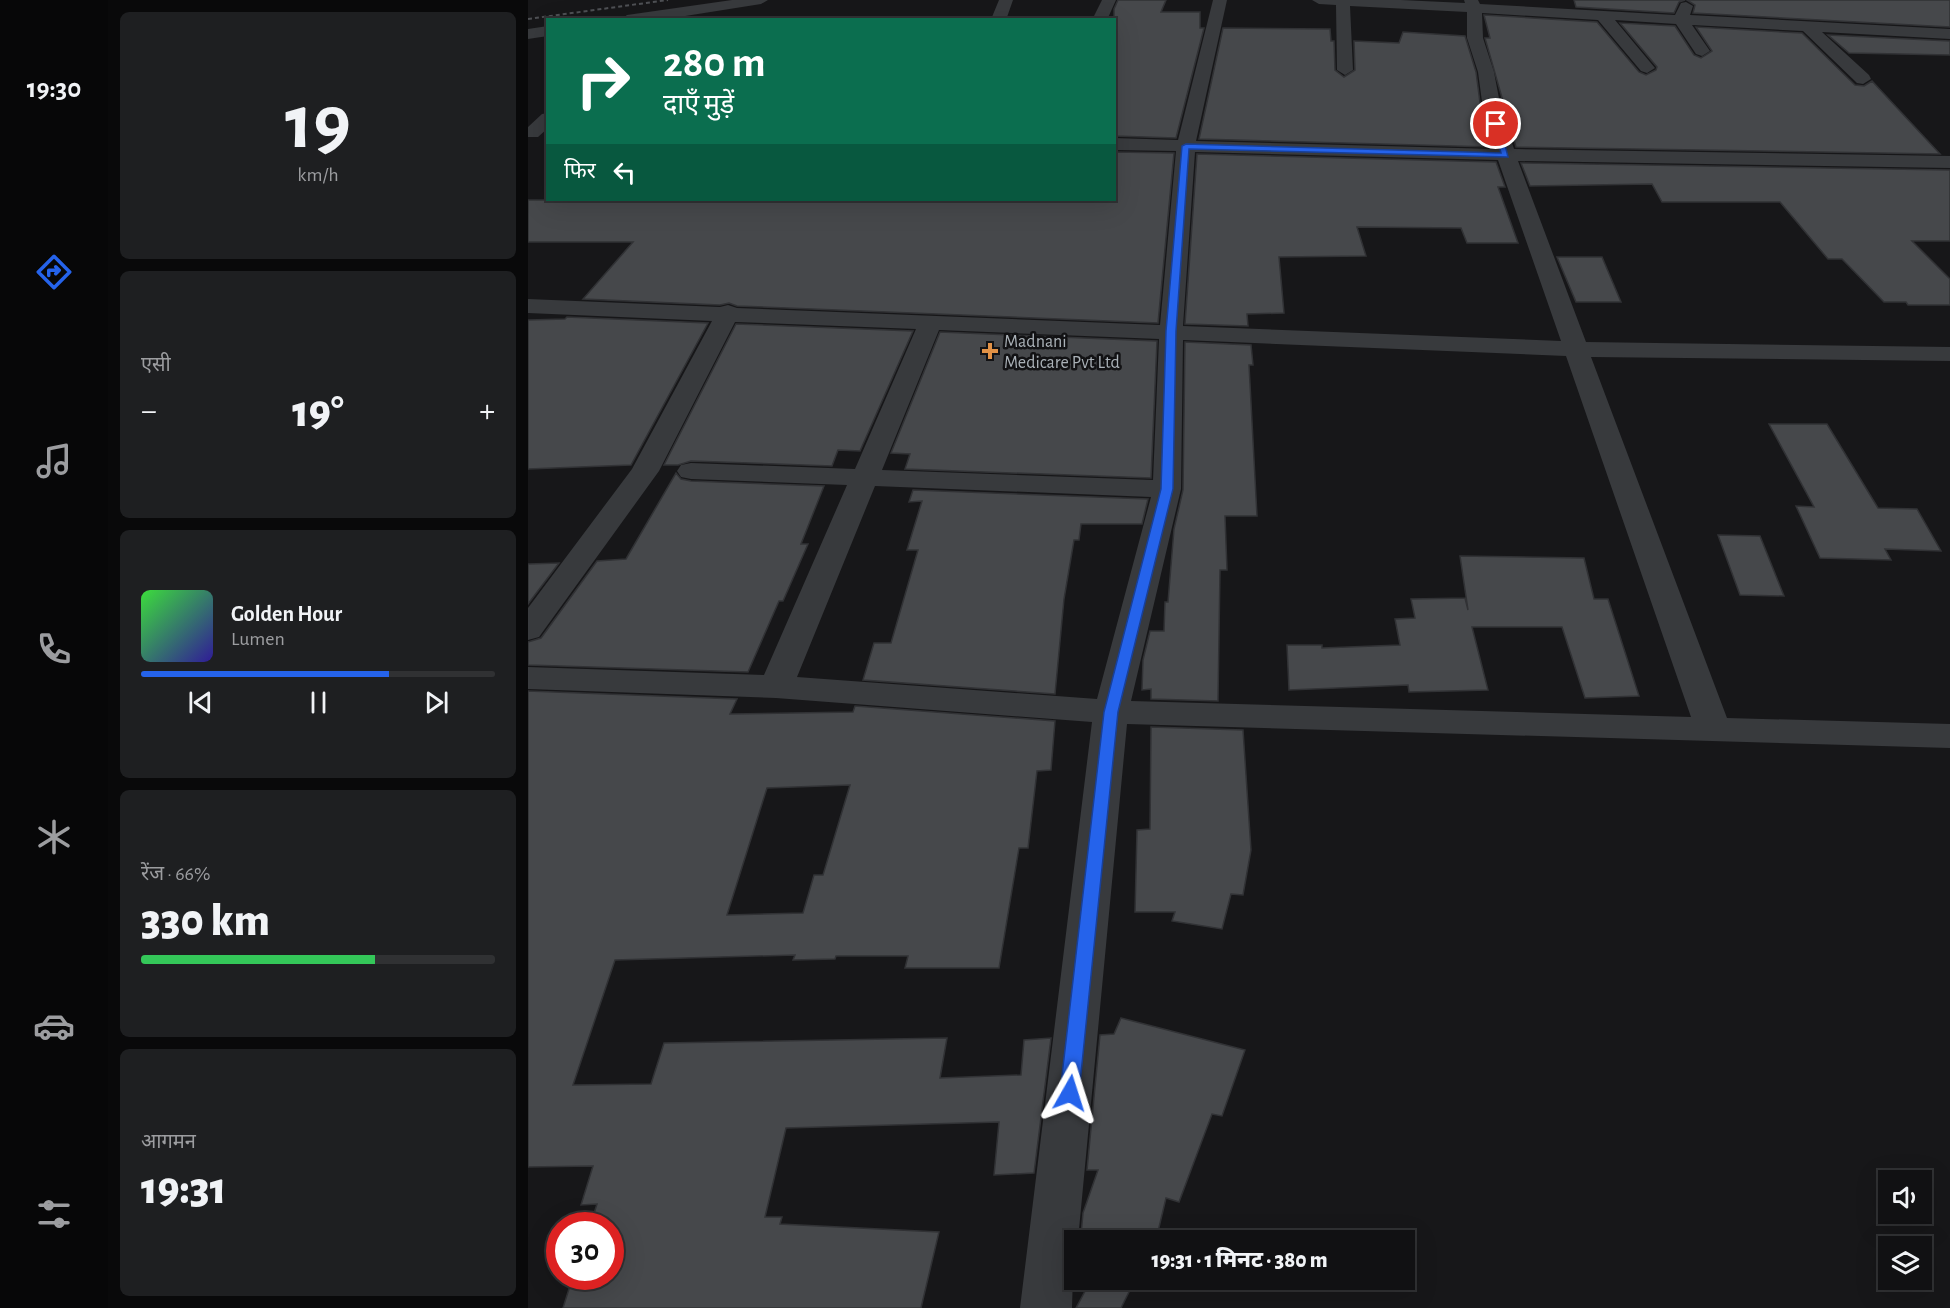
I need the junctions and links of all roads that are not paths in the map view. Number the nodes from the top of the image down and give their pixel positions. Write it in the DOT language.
graph roads {
  1 [pos="761,0"];
  2 [pos="1006,0"];
  3 [pos="1109,0"];
  4 [pos="1220,0"];
  5 [pos="1319,0"];
  6 [pos="1688,0"];
  7 [pos="1344,2"];
  8 [pos="1472,5"];
  9 [pos="1602,15"];
  10 [pos="1000,17"];
  11 [pos="640,18"];
  12 [pos="1100,18"];
  13 [pos="1681,20"];
  14 [pos="1807,26"];
  15 [pos="546,31"];
  16 [pos="528,34"];
  17 [pos="1950,34"];
  18 [pos="1701,51"];
  19 [pos="1647,68"];
  20 [pos="1345,70"];
  21 [pos="1863,79"];
  22 [pos="546,121"];
  23 [pos="536,134"];
  24 [pos="1116,144"];
  25 [pos="1186,146"];
  26 [pos="1506,155"];
  27 [pos="1950,162"];
  28 [pos="528,306"];
  29 [pos="728,312"];
  30 [pos="931,321"];
  31 [pos="1171,331"];
  32 [pos="1576,349"];
  33 [pos="1950,354"];
  34 [pos="691,471"];
  35 [pos="866,478"];
  36 [pos="1167,489"];
  37 [pos="528,630"];
  38 [pos="528,678"];
  39 [pos="776,687"];
  40 [pos="1111,712"];
  41 [pos="1714,731"];
  42 [pos="1950,736"];
  43 [pos="1046,1308"];
  1 -- 11 [label="street"];
  2 -- 10 [label="street"];
  3 -- 12 [label="street"];
  4 -- 25 [label="street"];
  5 -- 7 [label="street"];
  6 -- 13 [label="street"];
  7 -- 8 [label="street"];
  7 -- 20 [label="street"];
  8 -- 9 [label="street"];
  8 -- 26 [label="street"];
  9 -- 13 [label="street"];
  9 -- 19 [label="street"];
  13 -- 14 [label="street"];
  13 -- 18 [label="street"];
  14 -- 17 [label="street"];
  14 -- 21 [label="street"];
  15 -- 16 [label="street"];
  22 -- 23 [label="street"];
  24 -- 25 [label="street"];
  25 -- 26 [label="street"];
  25 -- 31 [label="street"];
  26 -- 27 [label="street"];
  26 -- 32 [label="street"];
  28 -- 29 [label="street"];
  29 -- 30 [label="street"];
  29 -- 37 [label="street"];
  30 -- 31 [label="street"];
  30 -- 35 [label="street"];
  31 -- 32 [label="street"];
  31 -- 36 [label="street"];
  32 -- 33 [label="street"];
  32 -- 41 [label="street"];
  34 -- 35 [label="street"];
  35 -- 36 [label="street"];
  35 -- 39 [label="street"];
  36 -- 40 [label="street"];
  38 -- 39 [label="street"];
  39 -- 40 [label="street"];
  40 -- 41 [label="street"];
  40 -- 43 [label="street"];
  41 -- 42 [label="street"];
}
